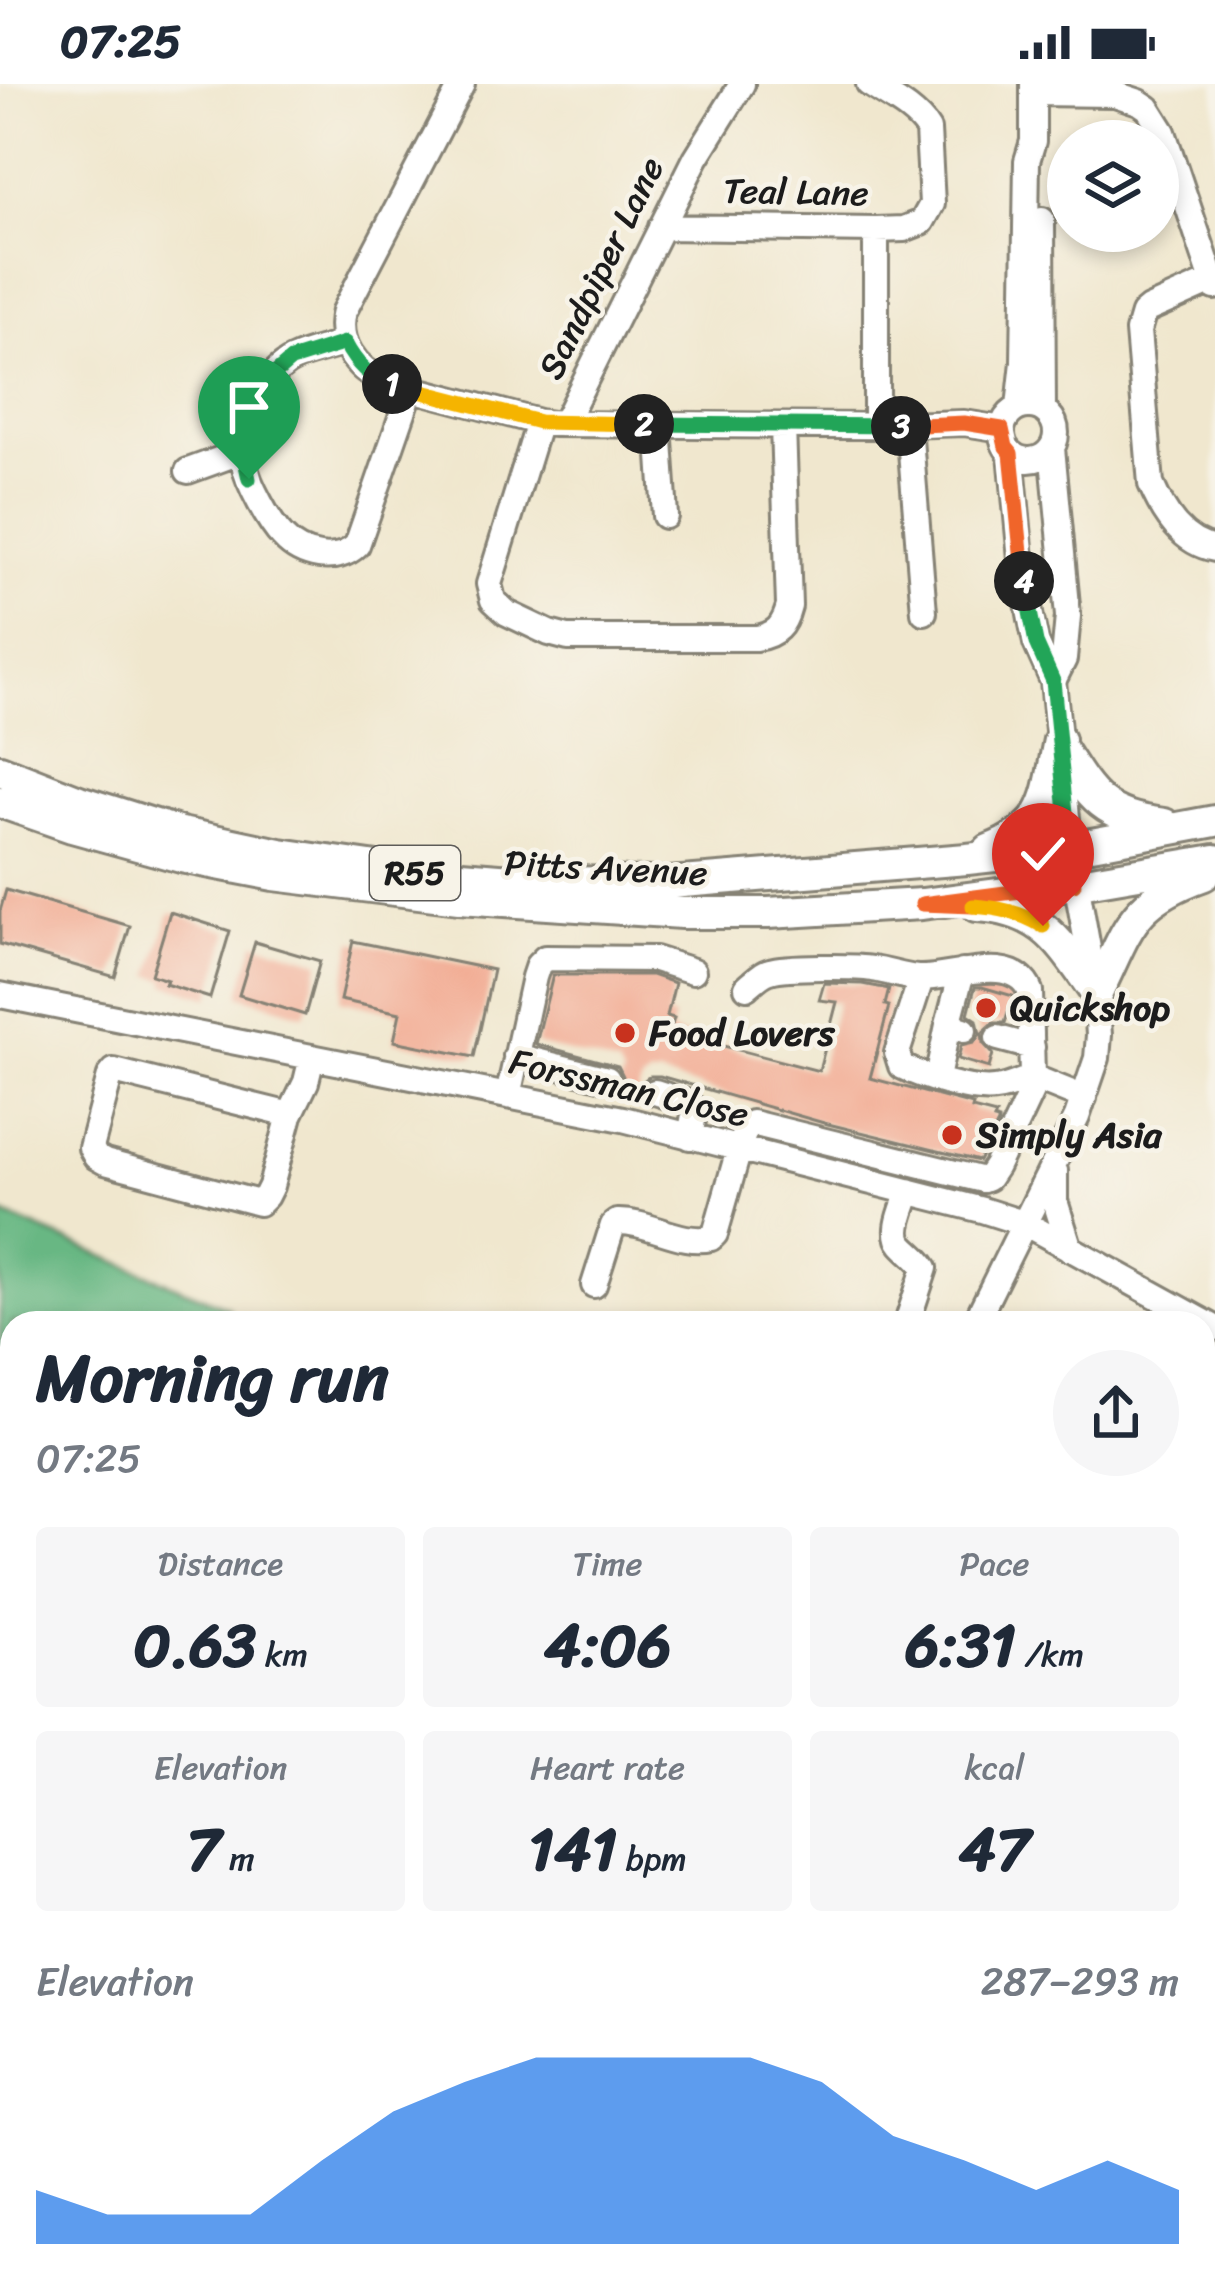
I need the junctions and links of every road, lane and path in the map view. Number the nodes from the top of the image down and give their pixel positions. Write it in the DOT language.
graph roads {
  1 [pos="462,84"];
  2 [pos="742,84"];
  3 [pos="869,84"];
  4 [pos="1033,89"];
  5 [pos="661,227"];
  6 [pos="876,230"];
  7 [pos="1214,284"];
  8 [pos="345,343"];
  9 [pos="411,389"];
  10 [pos="1031,408"];
  11 [pos="552,423"];
  12 [pos="659,424"];
  13 [pos="783,426"];
  14 [pos="876,426"];
  15 [pos="909,426"];
  16 [pos="1006,441"];
  17 [pos="1052,448"];
  18 [pos="243,451"];
  19 [pos="188,471"];
  20 [pos="665,516"];
  21 [pos="1215,550"];
  22 [pos="925,612"];
  23 [pos="1053,681"];
  24 [pos="1059,743"];
  25 [pos="0,770"];
  26 [pos="0,802"];
  27 [pos="1200,824"];
  28 [pos="1070,848"];
  29 [pos="967,859"];
  30 [pos="1215,860"];
  31 [pos="1215,871"];
  32 [pos="1074,884"];
  33 [pos="922,904"];
  34 [pos="694,971"];
  35 [pos="962,972"];
  36 [pos="921,979"];
  37 [pos="747,987"];
  38 [pos="1096,994"];
  39 [pos="0,995"];
  40 [pos="998,1038"];
  41 [pos="1032,1047"];
  42 [pos="312,1057"];
  43 [pos="516,1057"];
  44 [pos="937,1078"];
  45 [pos="1034,1078"];
  46 [pos="607,1079"];
  47 [pos="655,1093"];
  48 [pos="508,1096"];
  49 [pos="1084,1098"];
  50 [pos="290,1114"];
  51 [pos="690,1137"];
  52 [pos="739,1150"];
  53 [pos="1052,1169"];
  54 [pos="909,1192"];
  55 [pos="982,1210"];
  56 [pos="1026,1225"];
  57 [pos="1070,1249"];
  58 [pos="594,1286"];
  59 [pos="911,1311"];
  60 [pos="981,1311"];
  61 [pos="1184,1311"];
  1 -- 8 [label="street"];
  2 -- 5 [label="street, Sandpiper Lane"];
  3 -- 6 [label="street, Teal Lane"];
  4 -- 7 [label="street"];
  4 -- 10 [label="street"];
  5 -- 6 [label="street, Teal Lane"];
  5 -- 11 [label="street, Sandpiper Lane"];
  6 -- 14 [label="street"];
  7 -- 21 [label="street"];
  8 -- 9 [label="street"];
  8 -- 18 [label="street"];
  9 -- 11 [label="street"];
  9 -- 18 [label="street"];
  10 -- 16 [label="street"];
  10 -- 17 [label="street"];
  11 -- 12 [label="street"];
  11 -- 13 [label="street, Sandpiper Lane"];
  12 -- 13 [label="street"];
  12 -- 20 [label="street"];
  13 -- 14 [label="street"];
  14 -- 15 [label="street"];
  15 -- 16 [label="street"];
  15 -- 22 [label="street"];
  16 -- 17 [label="street"];
  16 -- 23 [label="street"];
  17 -- 23 [label="street"];
  18 -- 19 [label="street"];
  23 -- 24 [label="street"];
  24 -- 27 [label="main road"];
  24 -- 28 [label="street"];
  24 -- 29 [label="main road"];
  25 -- 29 [label="main road, Pitts Avenue / R55"];
  26 -- 33 [label="main road, Pitts Avenue / R55"];
  27 -- 28 [label="main road, R55"];
  28 -- 29 [label="main road, Pitts Avenue / R55"];
  28 -- 32 [label="street"];
  30 -- 32 [label="main road, R55"];
  31 -- 38 [label="main road"];
  32 -- 33 [label="main road, Pitts Avenue / R55"];
  32 -- 38 [label="street"];
  33 -- 38 [label="main road"];
  34 -- 43 [label="street"];
  35 -- 36 [label="street"];
  35 -- 41 [label="street"];
  35 -- 44 [label="street"];
  36 -- 37 [label="street"];
  36 -- 44 [label="street"];
  38 -- 49 [label="street"];
  39 -- 42 [label="street, Forssman Close"];
  40 -- 41 [label="street"];
  41 -- 45 [label="street"];
  42 -- 48 [label="street, Forssman Close"];
  42 -- 50 [label="street"];
  43 -- 46 [label="street"];
  43 -- 48 [label="street"];
  44 -- 45 [label="street"];
  45 -- 49 [label="street"];
  45 -- 52 [label="street"];
  47 -- 51 [label="street"];
  48 -- 51 [label="street, Forssman Close"];
  49 -- 53 [label="street"];
  50 -- 50 [label="street"];
  51 -- 52 [label="street, Forssman Close"];
  52 -- 54 [label="street, Forssman Close"];
  52 -- 58 [label="street"];
  53 -- 55 [label="street"];
  53 -- 56 [label="street"];
  53 -- 57 [label="street"];
  54 -- 55 [label="street, Forssman Close"];
  54 -- 59 [label="street"];
  55 -- 56 [label="street, Forssman Close"];
  56 -- 57 [label="street, Forssman Close"];
  56 -- 60 [label="street"];
  57 -- 61 [label="street, Forssman Close"];
}
